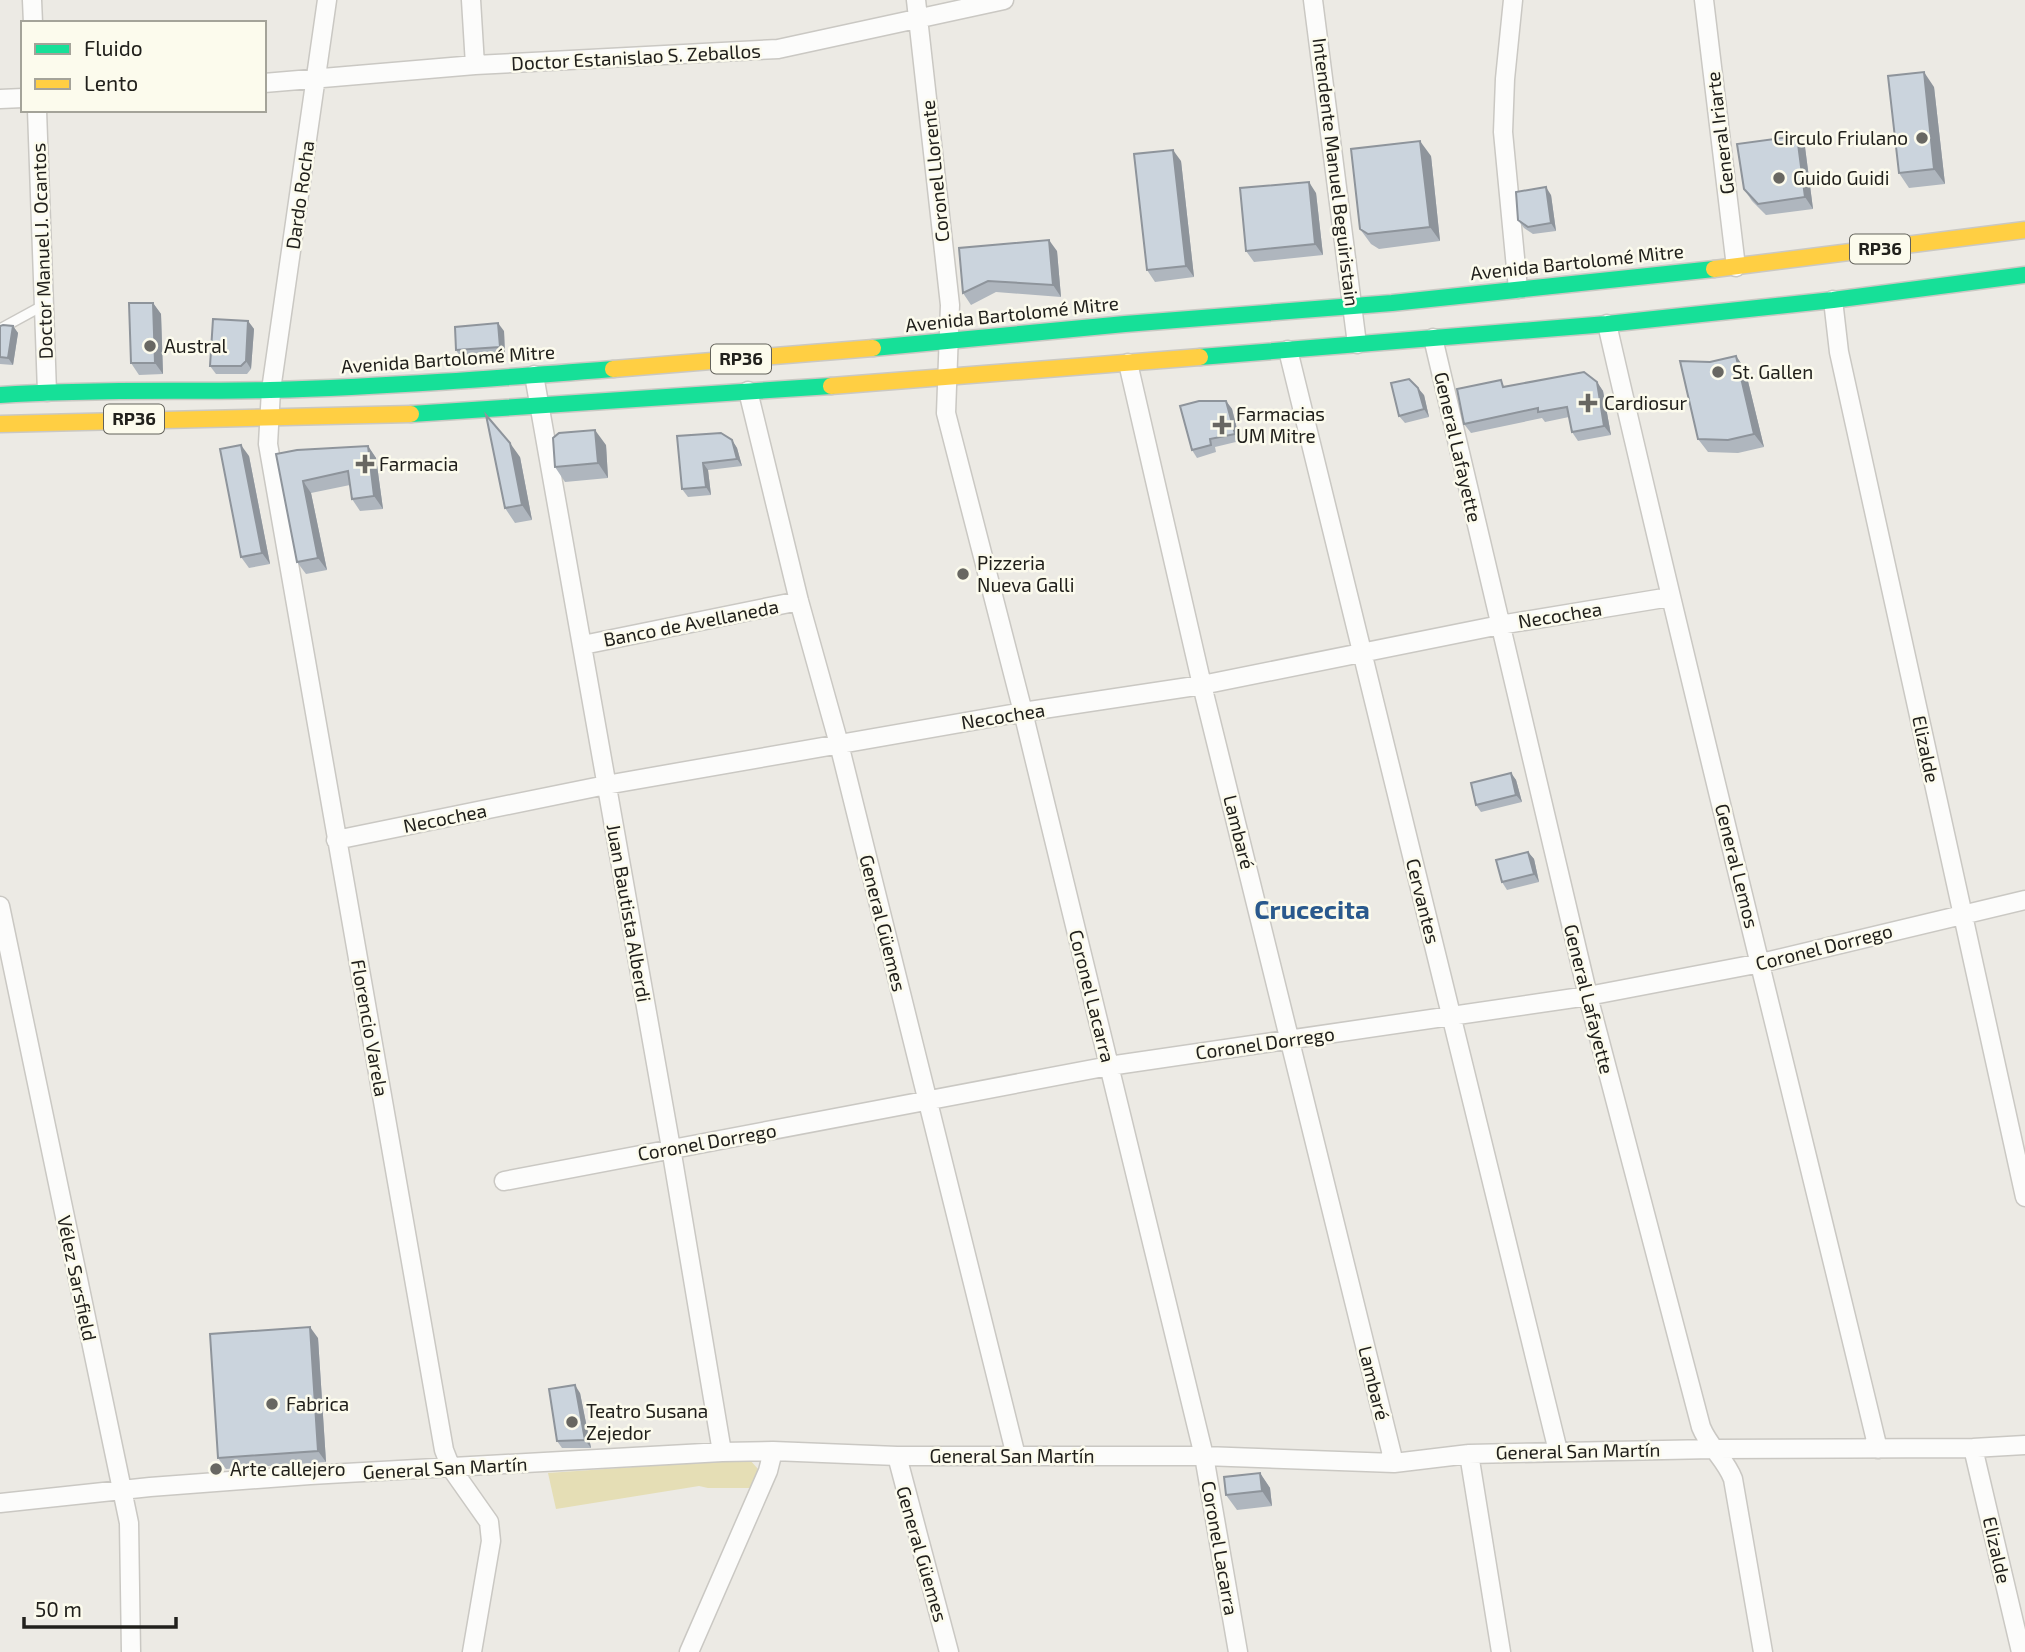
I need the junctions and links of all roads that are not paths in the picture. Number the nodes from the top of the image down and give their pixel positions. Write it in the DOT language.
graph roads {
  1 [pos="32,0"];
  2 [pos="327,0"];
  3 [pos="471,0"];
  4 [pos="916,0"];
  5 [pos="1004,0"];
  6 [pos="1313,0"];
  7 [pos="1514,0"];
  8 [pos="1704,0"];
  9 [pos="918,19"];
  10 [pos="33,21"];
  11 [pos="475,65"];
  12 [pos="316,80"];
  13 [pos="266,83"];
  14 [pos="21,98"];
  15 [pos="0,99"];
  16 [pos="37,112"];
  17 [pos="2025,230"];
  18 [pos="1735,267"];
  19 [pos="2025,275"];
  20 [pos="1518,289"];
  21 [pos="1833,300"];
  22 [pos="44,305"];
  23 [pos="1353,305"];
  24 [pos="1607,324"];
  25 [pos="0,329"];
  26 [pos="1433,338"];
  27 [pos="947,342"];
  28 [pos="1357,344"];
  29 [pos="1288,350"];
  30 [pos="1128,363"];
  31 [pos="534,375"];
  32 [pos="947,378"];
  33 [pos="271,390"];
  34 [pos="748,391"];
  35 [pos="47,392"];
  36 [pos="0,396"];
  37 [pos="540,405"];
  38 [pos="269,418"];
  39 [pos="0,424"];
  40 [pos="1670,597"];
  41 [pos="799,601"];
  42 [pos="1500,625"];
  43 [pos="583,645"];
  44 [pos="1363,651"];
  45 [pos="1202,685"];
  46 [pos="1023,712"];
  47 [pos="839,744"];
  48 [pos="606,785"];
  49 [pos="337,840"];
  50 [pos="2025,900"];
  51 [pos="0,906"];
  52 [pos="1962,913"];
  53 [pos="1761,963"];
  54 [pos="1587,996"];
  55 [pos="1451,1016"];
  56 [pos="1291,1040"];
  57 [pos="1109,1066"];
  58 [pos="927,1102"];
  59 [pos="671,1148"];
  60 [pos="504,1181"];
  61 [pos="2025,1197"];
  62 [pos="2025,1445"];
  63 [pos="1973,1448"];
  64 [pos="1713,1449"];
  65 [pos="1878,1449"];
  66 [pos="773,1451"];
  67 [pos="1558,1451"];
  68 [pos="722,1452"];
  69 [pos="1469,1454"];
  70 [pos="1016,1456"];
  71 [pos="1204,1456"];
  72 [pos="897,1457"];
  73 [pos="1394,1463"];
  74 [pos="451,1468"];
  75 [pos="121,1491"];
  76 [pos="0,1503"];
  77 [pos="131,1652"];
  78 [pos="472,1652"];
  79 [pos="689,1652"];
  80 [pos="949,1652"];
  81 [pos="1238,1652"];
  82 [pos="1501,1652"];
  83 [pos="1763,1652"];
  84 [pos="2021,1652"];
  1 -- 10 [label="street"];
  2 -- 12 [label="street, Dardo Rocha"];
  3 -- 11 [label="street"];
  4 -- 9 [label="street, Coronel Llorente"];
  5 -- 9 [label="street, Doctor Estanislao S. Zeballos"];
  6 -- 23 [label="street, Intendente Manuel Beguiristain"];
  7 -- 20 [label="street"];
  8 -- 18 [label="street, General Iriarte"];
  9 -- 11 [label="street, Doctor Estanislao S. Zeballos"];
  9 -- 27 [label="street, Coronel Llorente"];
  11 -- 12 [label="street, Doctor Estanislao S. Zeballos"];
  12 -- 13 [label="street, Doctor Estanislao S. Zeballos"];
  12 -- 33 [label="street, Dardo Rocha"];
  14 -- 15 [label="street"];
  16 -- 22 [label="street, Doctor Manuel J. Ocantos"];
  17 -- 18 [label="main road, Avenida Bartolomé Mitre / RP36"];
  18 -- 20 [label="main road, Avenida Bartolomé Mitre / RP36"];
  19 -- 21 [label="main road, RP36"];
  20 -- 23 [label="main road, Avenida Bartolomé Mitre / RP36"];
  21 -- 24 [label="main road, RP36"];
  21 -- 52 [label="street, Elizalde"];
  22 -- 25 [label="lane"];
  22 -- 35 [label="street, Doctor Manuel J. Ocantos"];
  23 -- 27 [label="main road, Avenida Bartolomé Mitre / RP36"];
  23 -- 28 [label="street, Intendente Manuel Beguiristain"];
  24 -- 26 [label="main road, RP36"];
  24 -- 40 [label="street, General Lemos"];
  26 -- 28 [label="main road, RP36"];
  26 -- 42 [label="street, General Lafayette"];
  27 -- 31 [label="main road, Avenida Bartolomé Mitre / RP36"];
  27 -- 32 [label="street, Coronel Lacarra"];
  28 -- 29 [label="main road, RP36"];
  29 -- 30 [label="main road, RP36"];
  29 -- 44 [label="street, Cervantes"];
  30 -- 32 [label="main road, RP36"];
  30 -- 45 [label="street, Lambaré"];
  31 -- 33 [label="main road, Avenida Bartolomé Mitre / RP36"];
  31 -- 37 [label="street, Juan Bautista Alberdi"];
  32 -- 34 [label="main road, RP36"];
  32 -- 46 [label="street, Coronel Lacarra"];
  33 -- 35 [label="main road, Avenida Bartolomé Mitre / RP36"];
  33 -- 38 [label="street, Florencio Varela"];
  34 -- 37 [label="main road, RP36"];
  34 -- 41 [label="street, General Güemes"];
  35 -- 36 [label="main road, Avenida Bartolomé Mitre / RP36"];
  37 -- 38 [label="main road, RP36"];
  37 -- 43 [label="street, Juan Bautista Alberdi"];
  38 -- 39 [label="main road, RP36"];
  38 -- 49 [label="street, Florencio Varela"];
  40 -- 42 [label="street, Necochea"];
  40 -- 53 [label="street, General Lemos"];
  41 -- 43 [label="street, Banco de Avellaneda"];
  41 -- 47 [label="street, General Güemes"];
  42 -- 44 [label="street, Necochea"];
  42 -- 54 [label="street, General Lafayette"];
  43 -- 48 [label="street, Juan Bautista Alberdi"];
  44 -- 45 [label="street, Necochea"];
  44 -- 55 [label="street, Cervantes"];
  45 -- 46 [label="street, Necochea"];
  45 -- 56 [label="street, Lambaré"];
  46 -- 47 [label="street, Necochea"];
  46 -- 57 [label="street, Coronel Lacarra"];
  47 -- 48 [label="street, Necochea"];
  47 -- 58 [label="street, General Güemes"];
  48 -- 49 [label="street, Necochea"];
  48 -- 59 [label="street, Juan Bautista Alberdi"];
  49 -- 74 [label="street, Florencio Varela"];
  50 -- 52 [label="street, Coronel Dorrego"];
  51 -- 75 [label="street, Vélez Sarsfield"];
  52 -- 53 [label="street, Coronel Dorrego"];
  52 -- 61 [label="street, Elizalde"];
  53 -- 54 [label="street, Coronel Dorrego"];
  53 -- 65 [label="street, General Lemos"];
  54 -- 55 [label="street, Coronel Dorrego"];
  54 -- 64 [label="street, General Lafayette"];
  55 -- 56 [label="street, Coronel Dorrego"];
  55 -- 67 [label="street, Cervantes"];
  56 -- 57 [label="street, Coronel Dorrego"];
  56 -- 73 [label="street, Lambaré"];
  57 -- 58 [label="street, Coronel Dorrego"];
  57 -- 71 [label="street, Coronel Lacarra"];
  58 -- 59 [label="street, Coronel Dorrego"];
  58 -- 70 [label="street, General Güemes"];
  59 -- 60 [label="street, Coronel Dorrego"];
  59 -- 68 [label="street, Juan Bautista Alberdi"];
  62 -- 63 [label="street, General San Martín"];
  63 -- 65 [label="street, General San Martín"];
  63 -- 84 [label="street, Elizalde"];
  64 -- 65 [label="street, General San Martín"];
  64 -- 67 [label="street, General San Martín"];
  64 -- 83 [label="street, General Lafayette"];
  66 -- 68 [label="street, General San Martín"];
  66 -- 72 [label="street, General San Martín"];
  66 -- 79 [label="street"];
  67 -- 69 [label="street, General San Martín"];
  68 -- 74 [label="street, General San Martín"];
  69 -- 73 [label="street, General San Martín"];
  69 -- 82 [label="street"];
  70 -- 71 [label="street, General San Martín"];
  70 -- 72 [label="street, General San Martín"];
  71 -- 73 [label="street, General San Martín"];
  71 -- 81 [label="street, Coronel Lacarra"];
  72 -- 80 [label="street, General Güemes"];
  74 -- 75 [label="street, General San Martín"];
  74 -- 78 [label="street, Florencio Varela"];
  75 -- 76 [label="street, General San Martín"];
  75 -- 77 [label="street, Vélez Sarsfield"];
}
